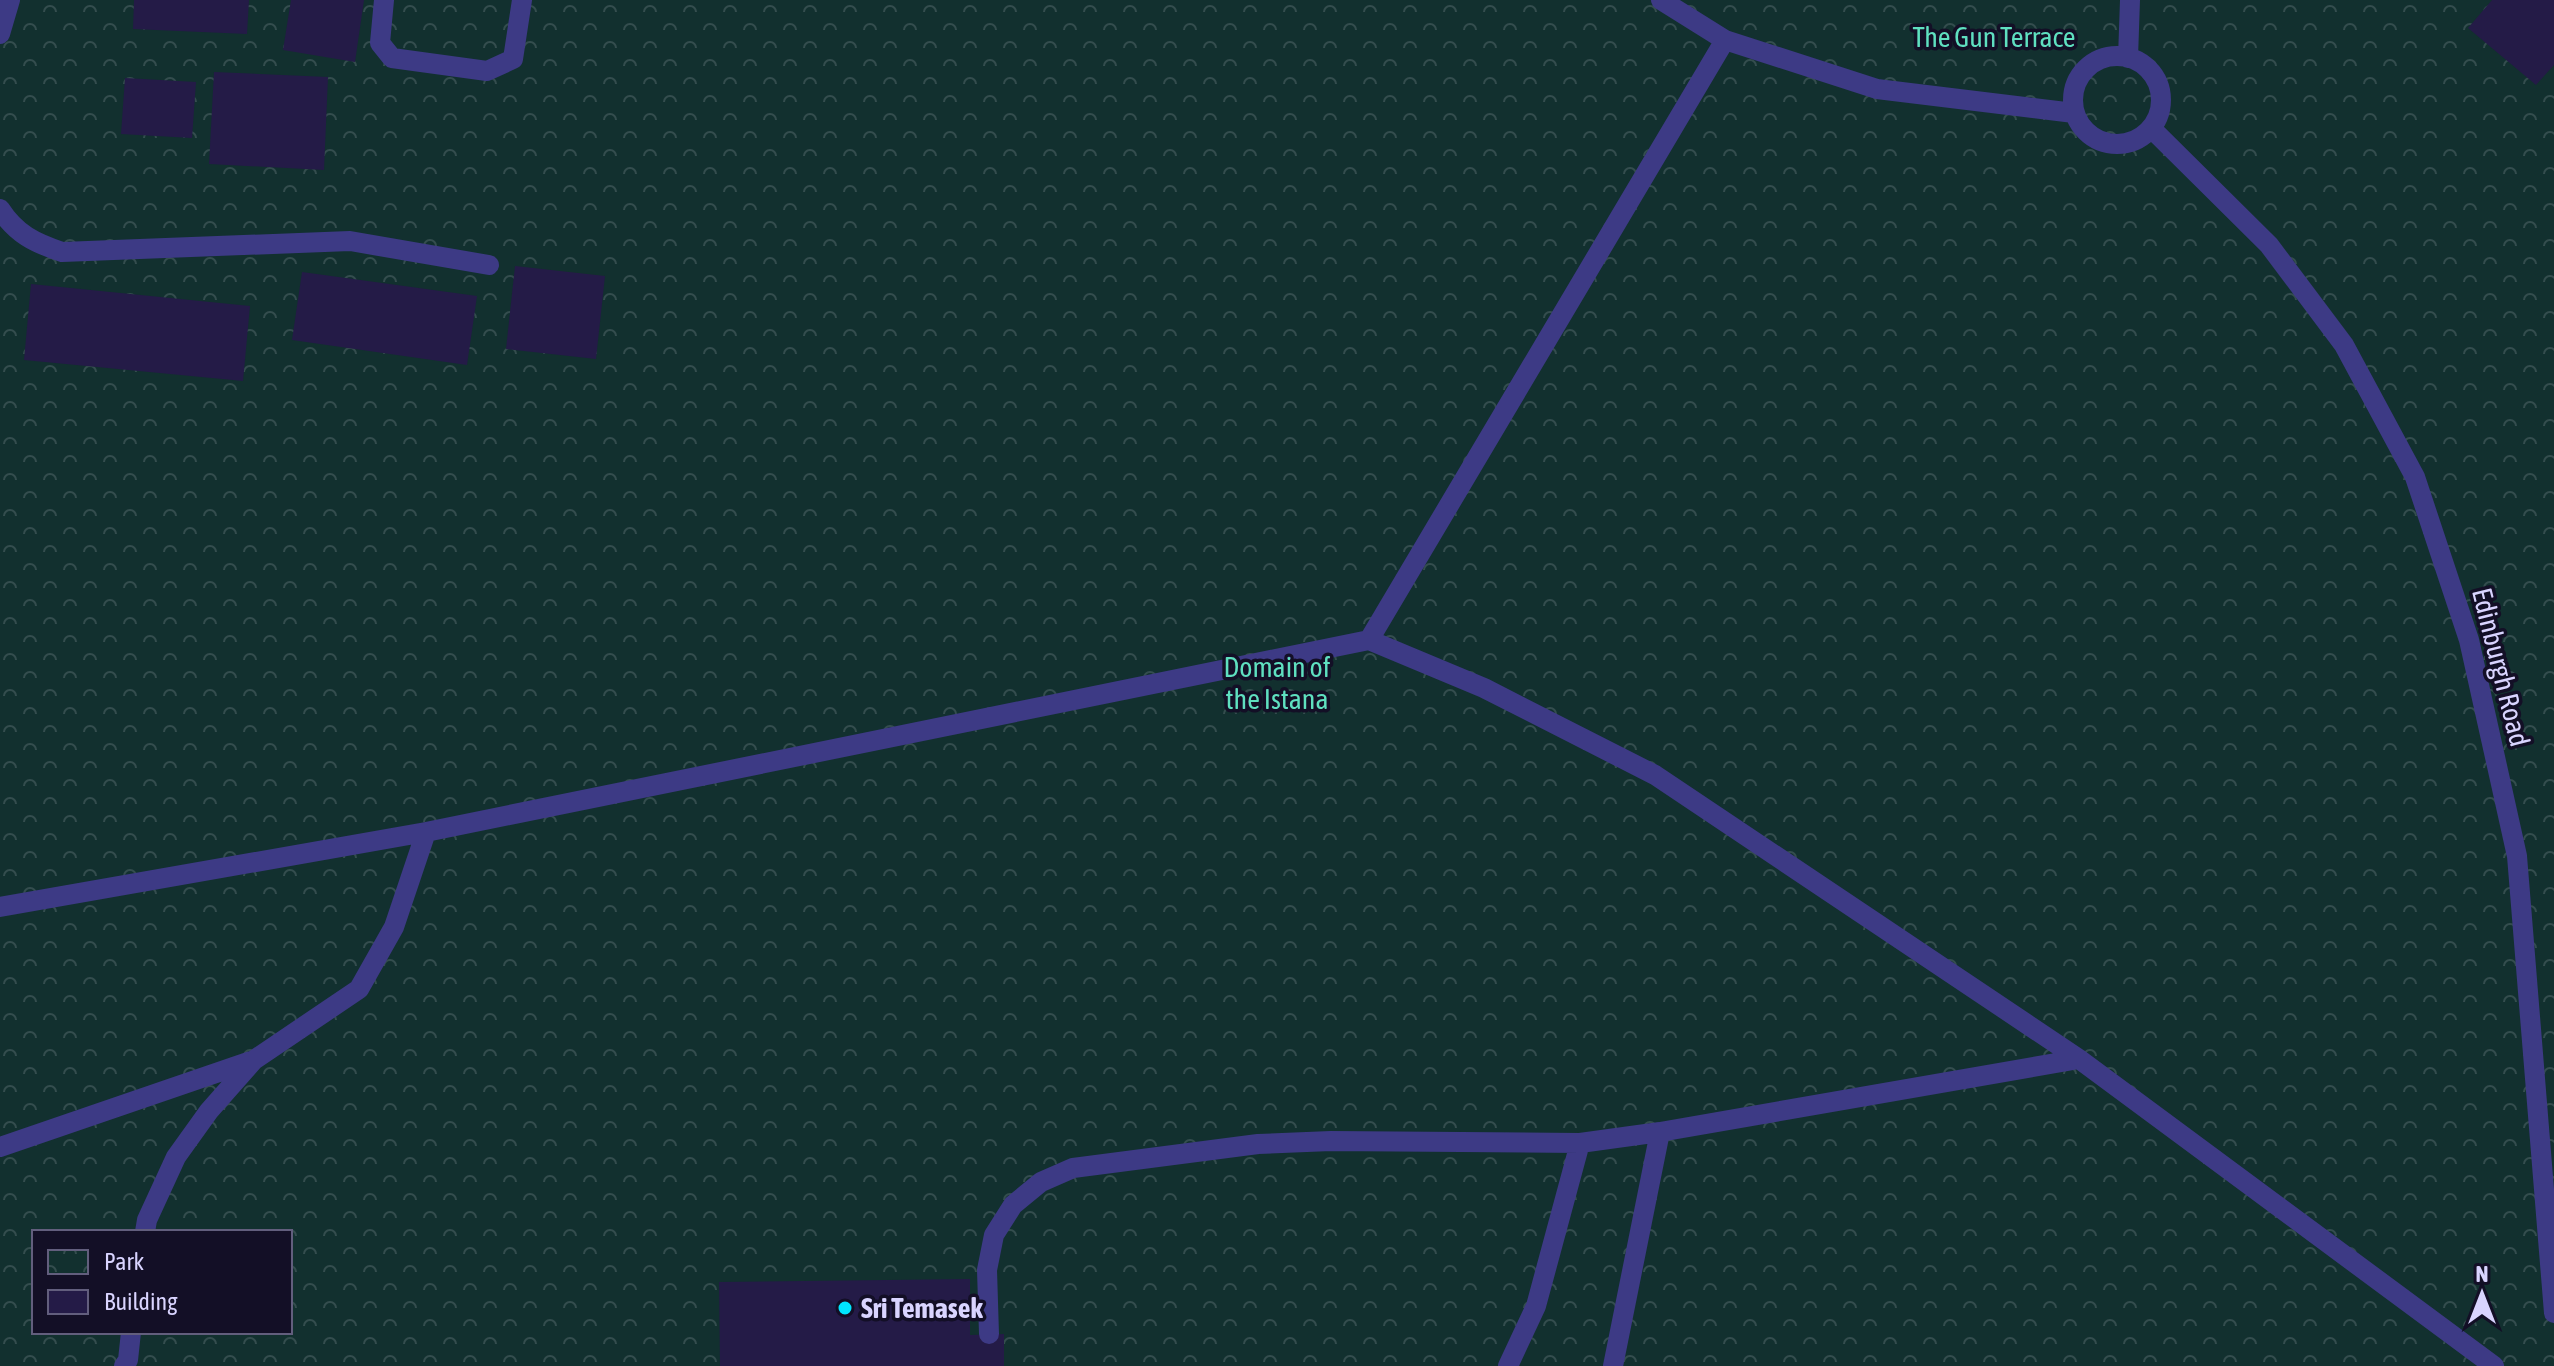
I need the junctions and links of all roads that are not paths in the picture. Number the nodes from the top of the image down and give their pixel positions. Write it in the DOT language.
graph roads {
  1 [pos="10,0"];
  2 [pos="384,0"];
  3 [pos="522,0"];
  4 [pos="1661,0"];
  5 [pos="2130,0"];
  6 [pos="1,25"];
  7 [pos="1725,40"];
  8 [pos="2128,58"];
  9 [pos="2074,113"];
  10 [pos="2151,128"];
  11 [pos="0,209"];
  12 [pos="489,265"];
  13 [pos="1369,640"];
  14 [pos="426,832"];
  15 [pos="0,907"];
  16 [pos="2079,1059"];
  17 [pos="254,1060"];
  18 [pos="1660,1132"];
  19 [pos="1580,1143"];
  20 [pos="0,1147"];
  21 [pos="145,1230"];
  22 [pos="2554,1313"];
  23 [pos="131,1334"];
  24 [pos="989,1334"];
  25 [pos="124,1366"];
  26 [pos="1508,1366"];
  27 [pos="1613,1366"];
  28 [pos="2494,1366"];
  1 -- 6 [label="lane"];
  2 -- 3 [label="lane"];
  4 -- 7 [label="lane"];
  5 -- 8 [label="lane"];
  7 -- 9 [label="lane"];
  7 -- 13 [label="lane"];
  8 -- 9 [label="lane"];
  8 -- 10 [label="lane"];
  9 -- 10 [label="lane"];
  10 -- 22 [label="lane, Edinburgh Road"];
  11 -- 12 [label="lane"];
  13 -- 14 [label="lane"];
  13 -- 16 [label="lane"];
  14 -- 15 [label="lane"];
  14 -- 17 [label="lane"];
  16 -- 18 [label="lane"];
  16 -- 28 [label="lane"];
  17 -- 20 [label="lane"];
  17 -- 21 [label="lane"];
  18 -- 19 [label="lane"];
  18 -- 27 [label="lane"];
  19 -- 24 [label="lane"];
  19 -- 26 [label="lane"];
  23 -- 25 [label="lane"];
}
